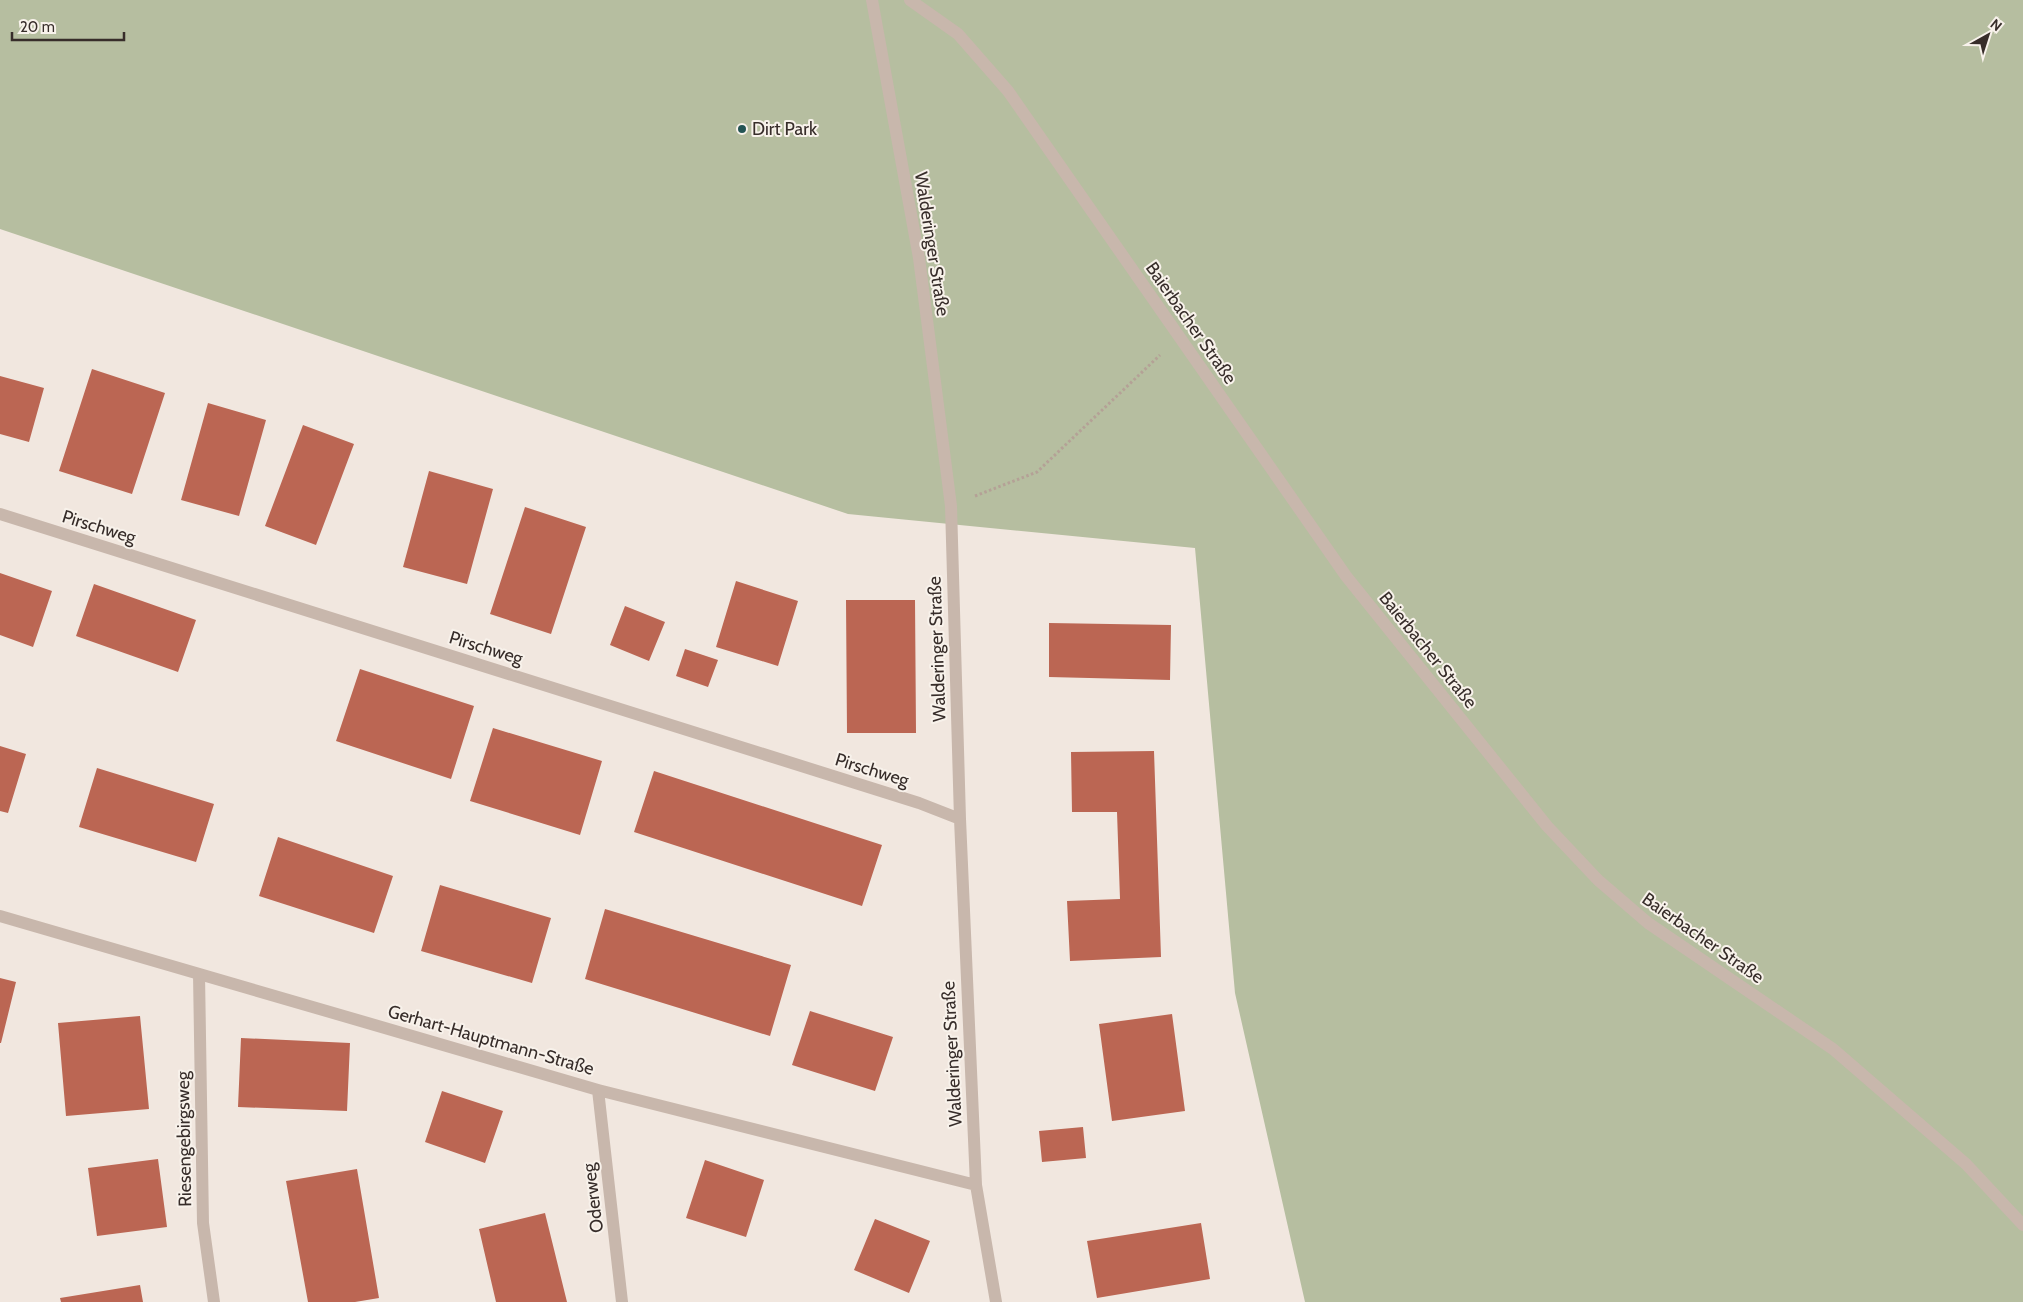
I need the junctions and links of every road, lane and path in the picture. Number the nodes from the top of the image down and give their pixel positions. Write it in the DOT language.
graph roads {
  1 [pos="872,0"];
  2 [pos="910,0"];
  3 [pos="1179,338"];
  4 [pos="951,506"];
  5 [pos="0,514"];
  6 [pos="960,819"];
  7 [pos="0,916"];
  8 [pos="198,974"];
  9 [pos="598,1090"];
  10 [pos="976,1185"];
  11 [pos="2023,1225"];
  12 [pos="214,1302"];
  13 [pos="622,1302"];
  14 [pos="996,1302"];
  1 -- 4 [label="street, Walderinger Straße"];
  2 -- 3 [label="street, Baierbacher Straße"];
  3 -- 4 [label="path"];
  3 -- 11 [label="street, Baierbacher Straße"];
  4 -- 6 [label="street, Walderinger Straße"];
  5 -- 6 [label="street, Pirschweg"];
  6 -- 10 [label="street, Walderinger Straße"];
  7 -- 8 [label="street, Gerhart-Hauptmann-Straße"];
  8 -- 9 [label="street, Gerhart-Hauptmann-Straße"];
  8 -- 12 [label="street, Riesengebirgsweg"];
  9 -- 10 [label="street, Gerhart-Hauptmann-Straße"];
  9 -- 13 [label="street, Oderweg"];
  10 -- 14 [label="street, Walderinger Straße"];
}
